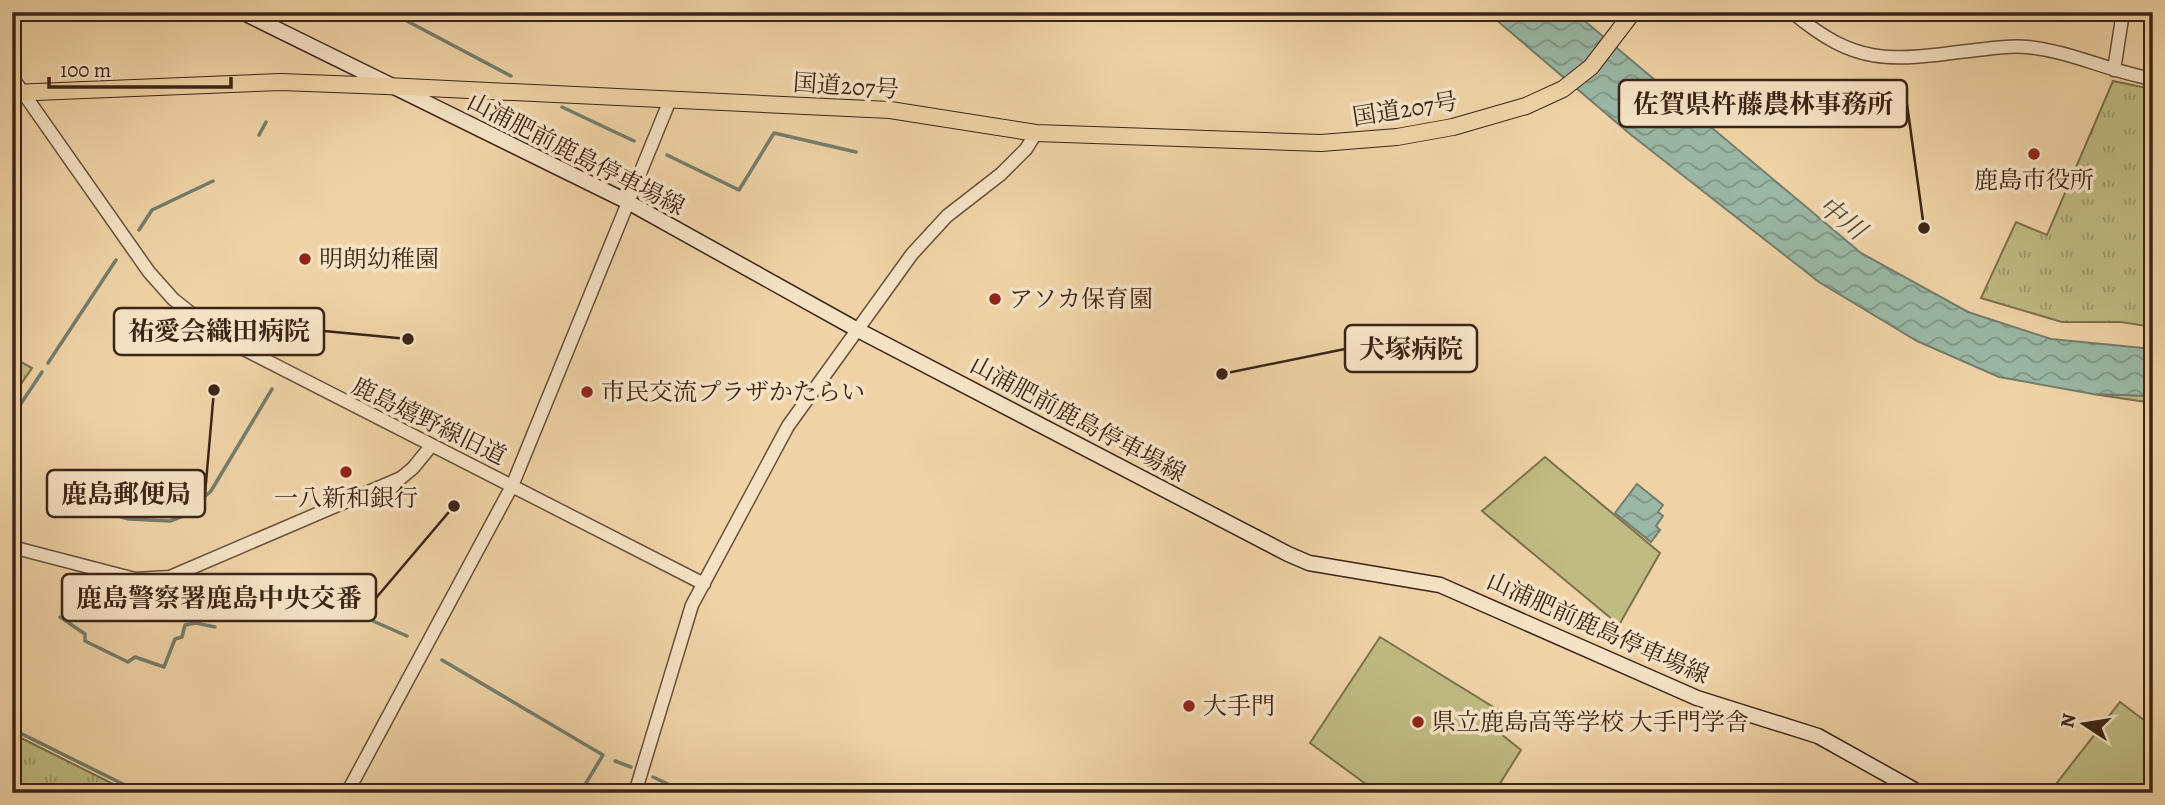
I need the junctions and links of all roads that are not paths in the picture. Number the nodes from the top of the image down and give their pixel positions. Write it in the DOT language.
graph roads {
  1 [pos="242,12"];
  2 [pos="1633,12"];
  3 [pos="1792,12"];
  4 [pos="2123,12"];
  5 [pos="2114,70"];
  6 [pos="12,77"];
  7 [pos="2153,79"];
  8 [pos="386,86"];
  9 [pos="18,93"];
  10 [pos="670,100"];
  11 [pos="1036,133"];
  12 [pos="628,202"];
  13 [pos="856,329"];
  14 [pos="431,446"];
  15 [pos="512,486"];
  16 [pos="12,547"];
  17 [pos="704,584"];
  18 [pos="347,793"];
  19 [pos="635,793"];
  20 [pos="1920,793"];
  1 -- 8 [label="main road, 山浦肥前鹿島停車場線"];
  2 -- 11 [label="highway, 国道207号"];
  3 -- 5 [label="street"];
  4 -- 5 [label="street"];
  5 -- 7 [label="street"];
  6 -- 9 [label="street, 鹿島嬉野線旧道"];
  8 -- 9 [label="highway, 国道207号"];
  8 -- 10 [label="highway, 国道207号"];
  8 -- 12 [label="main road, 山浦肥前鹿島停車場線"];
  9 -- 14 [label="street, 鹿島嬉野線旧道"];
  10 -- 11 [label="highway, 国道207号"];
  10 -- 12 [label="street"];
  11 -- 13 [label="street"];
  12 -- 13 [label="main road, 山浦肥前鹿島停車場線"];
  12 -- 15 [label="street"];
  13 -- 17 [label="street"];
  13 -- 20 [label="main road, 山浦肥前鹿島停車場線"];
  14 -- 15 [label="street, 鹿島嬉野線旧道"];
  14 -- 16 [label="street"];
  15 -- 17 [label="street, 鹿島嬉野線旧道"];
  15 -- 18 [label="street"];
  17 -- 19 [label="street"];
}
